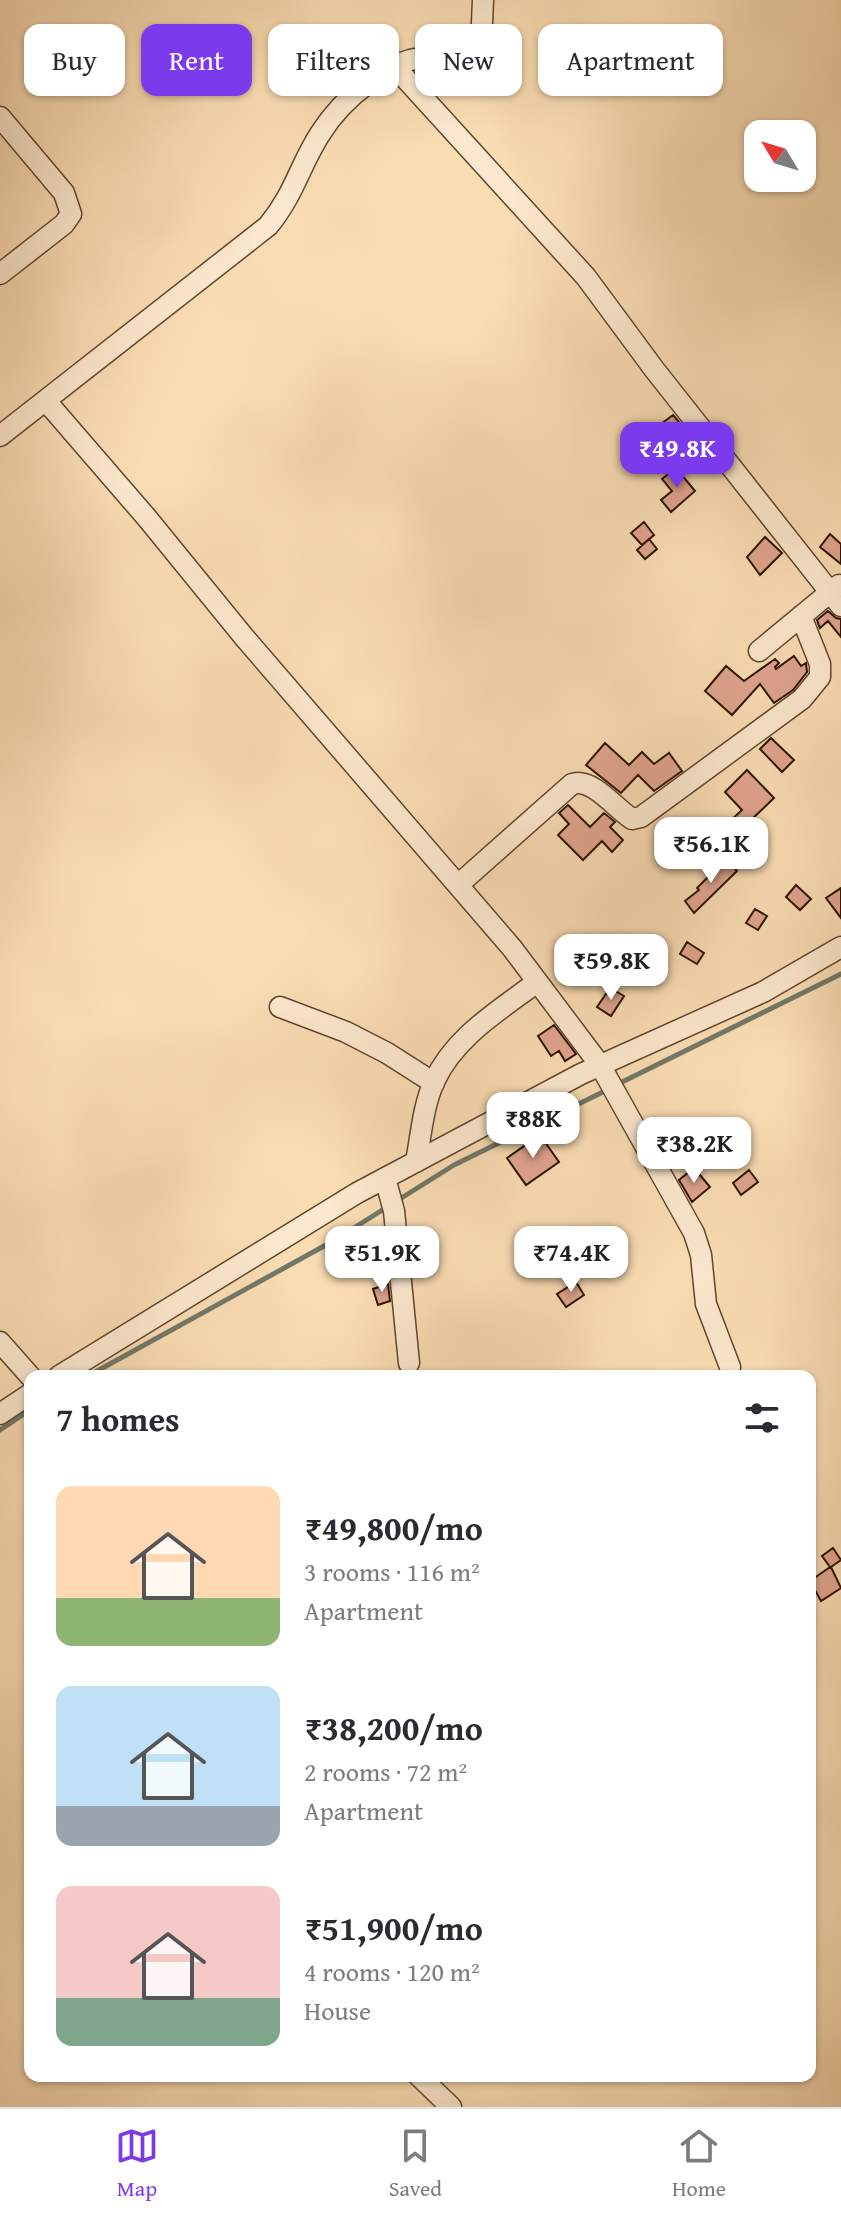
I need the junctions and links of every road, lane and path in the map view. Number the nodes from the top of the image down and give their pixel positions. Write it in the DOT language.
graph roads {
  1 [pos="483,0"];
  2 [pos="399,65"];
  3 [pos="399,71"];
  4 [pos="353,96"];
  5 [pos="0,117"];
  6 [pos="0,274"];
  7 [pos="46,401"];
  8 [pos="0,436"];
  9 [pos="838,593"];
  10 [pos="801,616"];
  11 [pos="759,651"];
  12 [pos="458,885"];
  13 [pos="841,947"];
  14 [pos="537,982"];
  15 [pos="280,1007"];
  16 [pos="606,1077"];
  17 [pos="434,1083"];
  18 [pos="416,1162"];
  19 [pos="387,1181"];
  20 [pos="0,1342"];
  21 [pos="409,1363"];
  22 [pos="730,1367"];
  23 [pos="25,1370"];
  24 [pos="69,1370"];
  25 [pos="24,1398"];
  26 [pos="0,1414"];
  27 [pos="425,2082"];
  28 [pos="451,2107"];
  1 -- 2 [label="street"];
  3 -- 9 [label="street"];
  4 -- 7 [label="street"];
  5 -- 6 [label="street"];
  7 -- 8 [label="street"];
  7 -- 12 [label="street"];
  9 -- 10 [label="street"];
  10 -- 11 [label="street"];
  10 -- 12 [label="street"];
  12 -- 14 [label="street"];
  13 -- 16 [label="street"];
  14 -- 16 [label="street"];
  14 -- 17 [label="street"];
  15 -- 17 [label="street"];
  16 -- 18 [label="street"];
  16 -- 22 [label="street"];
  17 -- 18 [label="street"];
  18 -- 19 [label="street"];
  19 -- 21 [label="street"];
  19 -- 24 [label="street"];
  20 -- 23 [label="street"];
  25 -- 26 [label="street"];
  27 -- 28 [label="street"];
}
